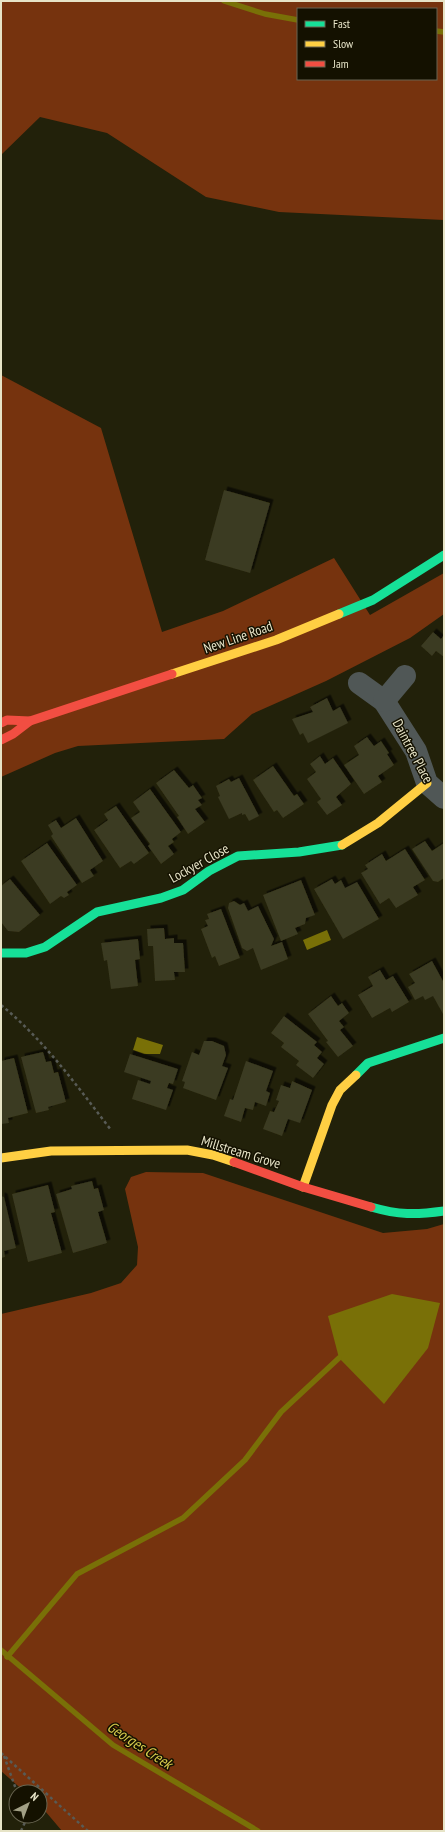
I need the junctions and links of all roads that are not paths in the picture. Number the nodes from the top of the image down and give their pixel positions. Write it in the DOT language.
graph roads {
  1 [pos="444,555"];
  2 [pos="405,676"];
  3 [pos="359,683"];
  4 [pos="384,701"];
  5 [pos="30,721"];
  6 [pos="1,723"];
  7 [pos="1,740"];
  8 [pos="427,783"];
  9 [pos="444,798"];
  10 [pos="1,953"];
  11 [pos="444,1038"];
  12 [pos="1,1158"];
  13 [pos="303,1187"];
  14 [pos="444,1211"];
  1 -- 5 [label="street, New Line Road"];
  2 -- 4 [label="street"];
  3 -- 4 [label="street, Daintree Place"];
  4 -- 8 [label="street, Daintree Place"];
  5 -- 6 [label="street, New Line Road"];
  5 -- 7 [label="street, New Line Road"];
  8 -- 9 [label="street, Daintree Place"];
  8 -- 10 [label="street, Lockyer Close"];
  11 -- 13 [label="street"];
  12 -- 13 [label="street, Millstream Grove"];
  13 -- 14 [label="street, Millstream Grove"];
}
